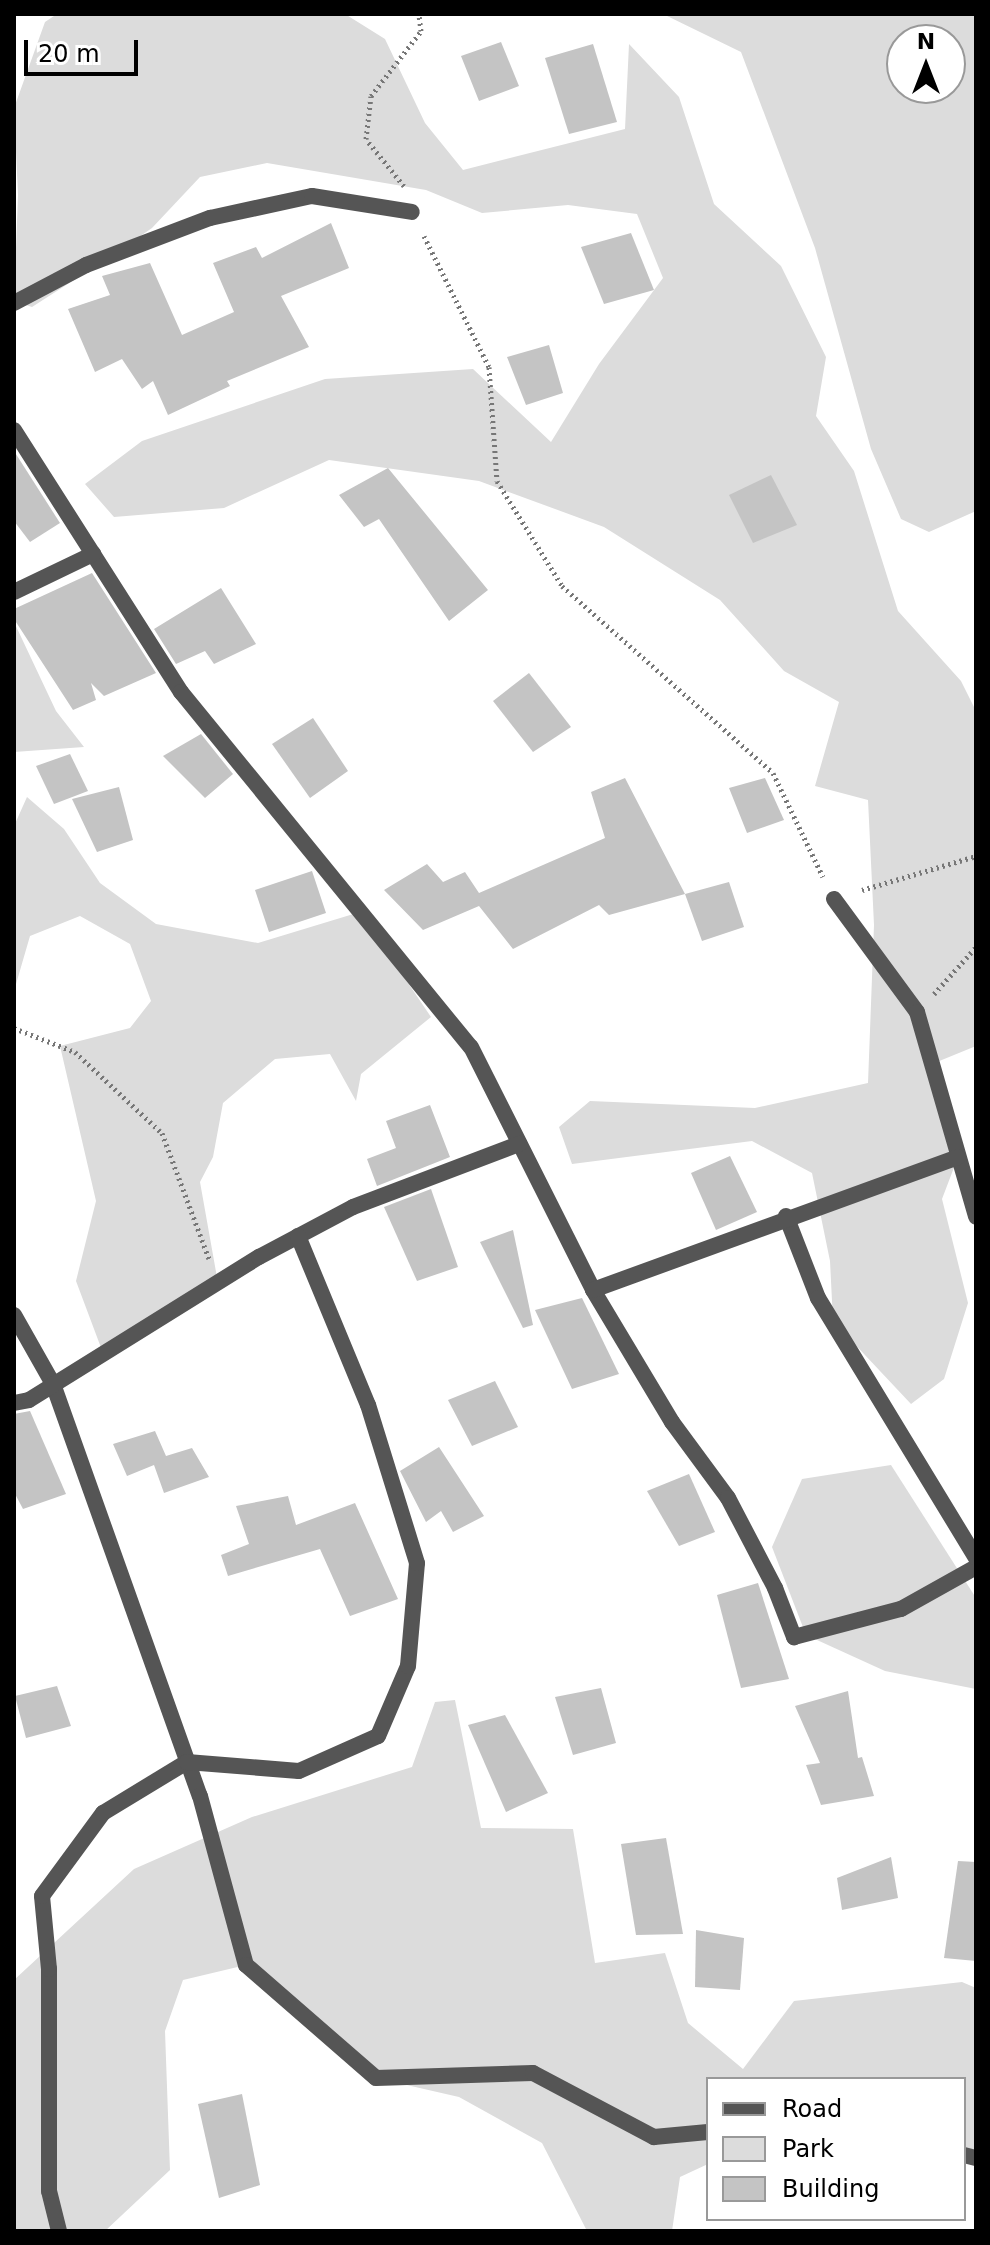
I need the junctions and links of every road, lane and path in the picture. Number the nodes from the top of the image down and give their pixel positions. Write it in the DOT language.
graph roads {
  1 [pos="419,14"];
  2 [pos="412,212"];
  3 [pos="14,303"];
  4 [pos="14,430"];
  5 [pos="93,554"];
  6 [pos="14,592"];
  7 [pos="976,856"];
  8 [pos="834,899"];
  9 [pos="976,947"];
  10 [pos="917,1012"];
  11 [pos="14,1028"];
  12 [pos="519,1144"];
  13 [pos="958,1157"];
  14 [pos="786,1216"];
  15 [pos="976,1217"];
  16 [pos="298,1236"];
  17 [pos="218,1283"];
  18 [pos="593,1290"];
  19 [pos="14,1315"];
  20 [pos="53,1384"];
  21 [pos="14,1403"];
  22 [pos="976,1558"];
  23 [pos="976,1567"];
  24 [pos="187,1762"];
  25 [pos="706,2132"];
  26 [pos="59,2231"];
  1 -- 2 [label="path"];
  2 -- 3 [label="street"];
  2 -- 8 [label="path"];
  4 -- 5 [label="street"];
  5 -- 6 [label="street"];
  5 -- 12 [label="street"];
  7 -- 8 [label="path"];
  8 -- 10 [label="street"];
  9 -- 10 [label="path"];
  10 -- 13 [label="street"];
  11 -- 17 [label="path"];
  12 -- 16 [label="street"];
  12 -- 18 [label="street"];
  13 -- 14 [label="street"];
  13 -- 15 [label="street"];
  14 -- 18 [label="street"];
  14 -- 22 [label="street"];
  16 -- 17 [label="street"];
  16 -- 24 [label="street"];
  17 -- 20 [label="street"];
  18 -- 23 [label="street"];
  19 -- 20 [label="street"];
  20 -- 21 [label="street"];
  20 -- 24 [label="street"];
  24 -- 25 [label="street"];
  24 -- 26 [label="street"];
}
